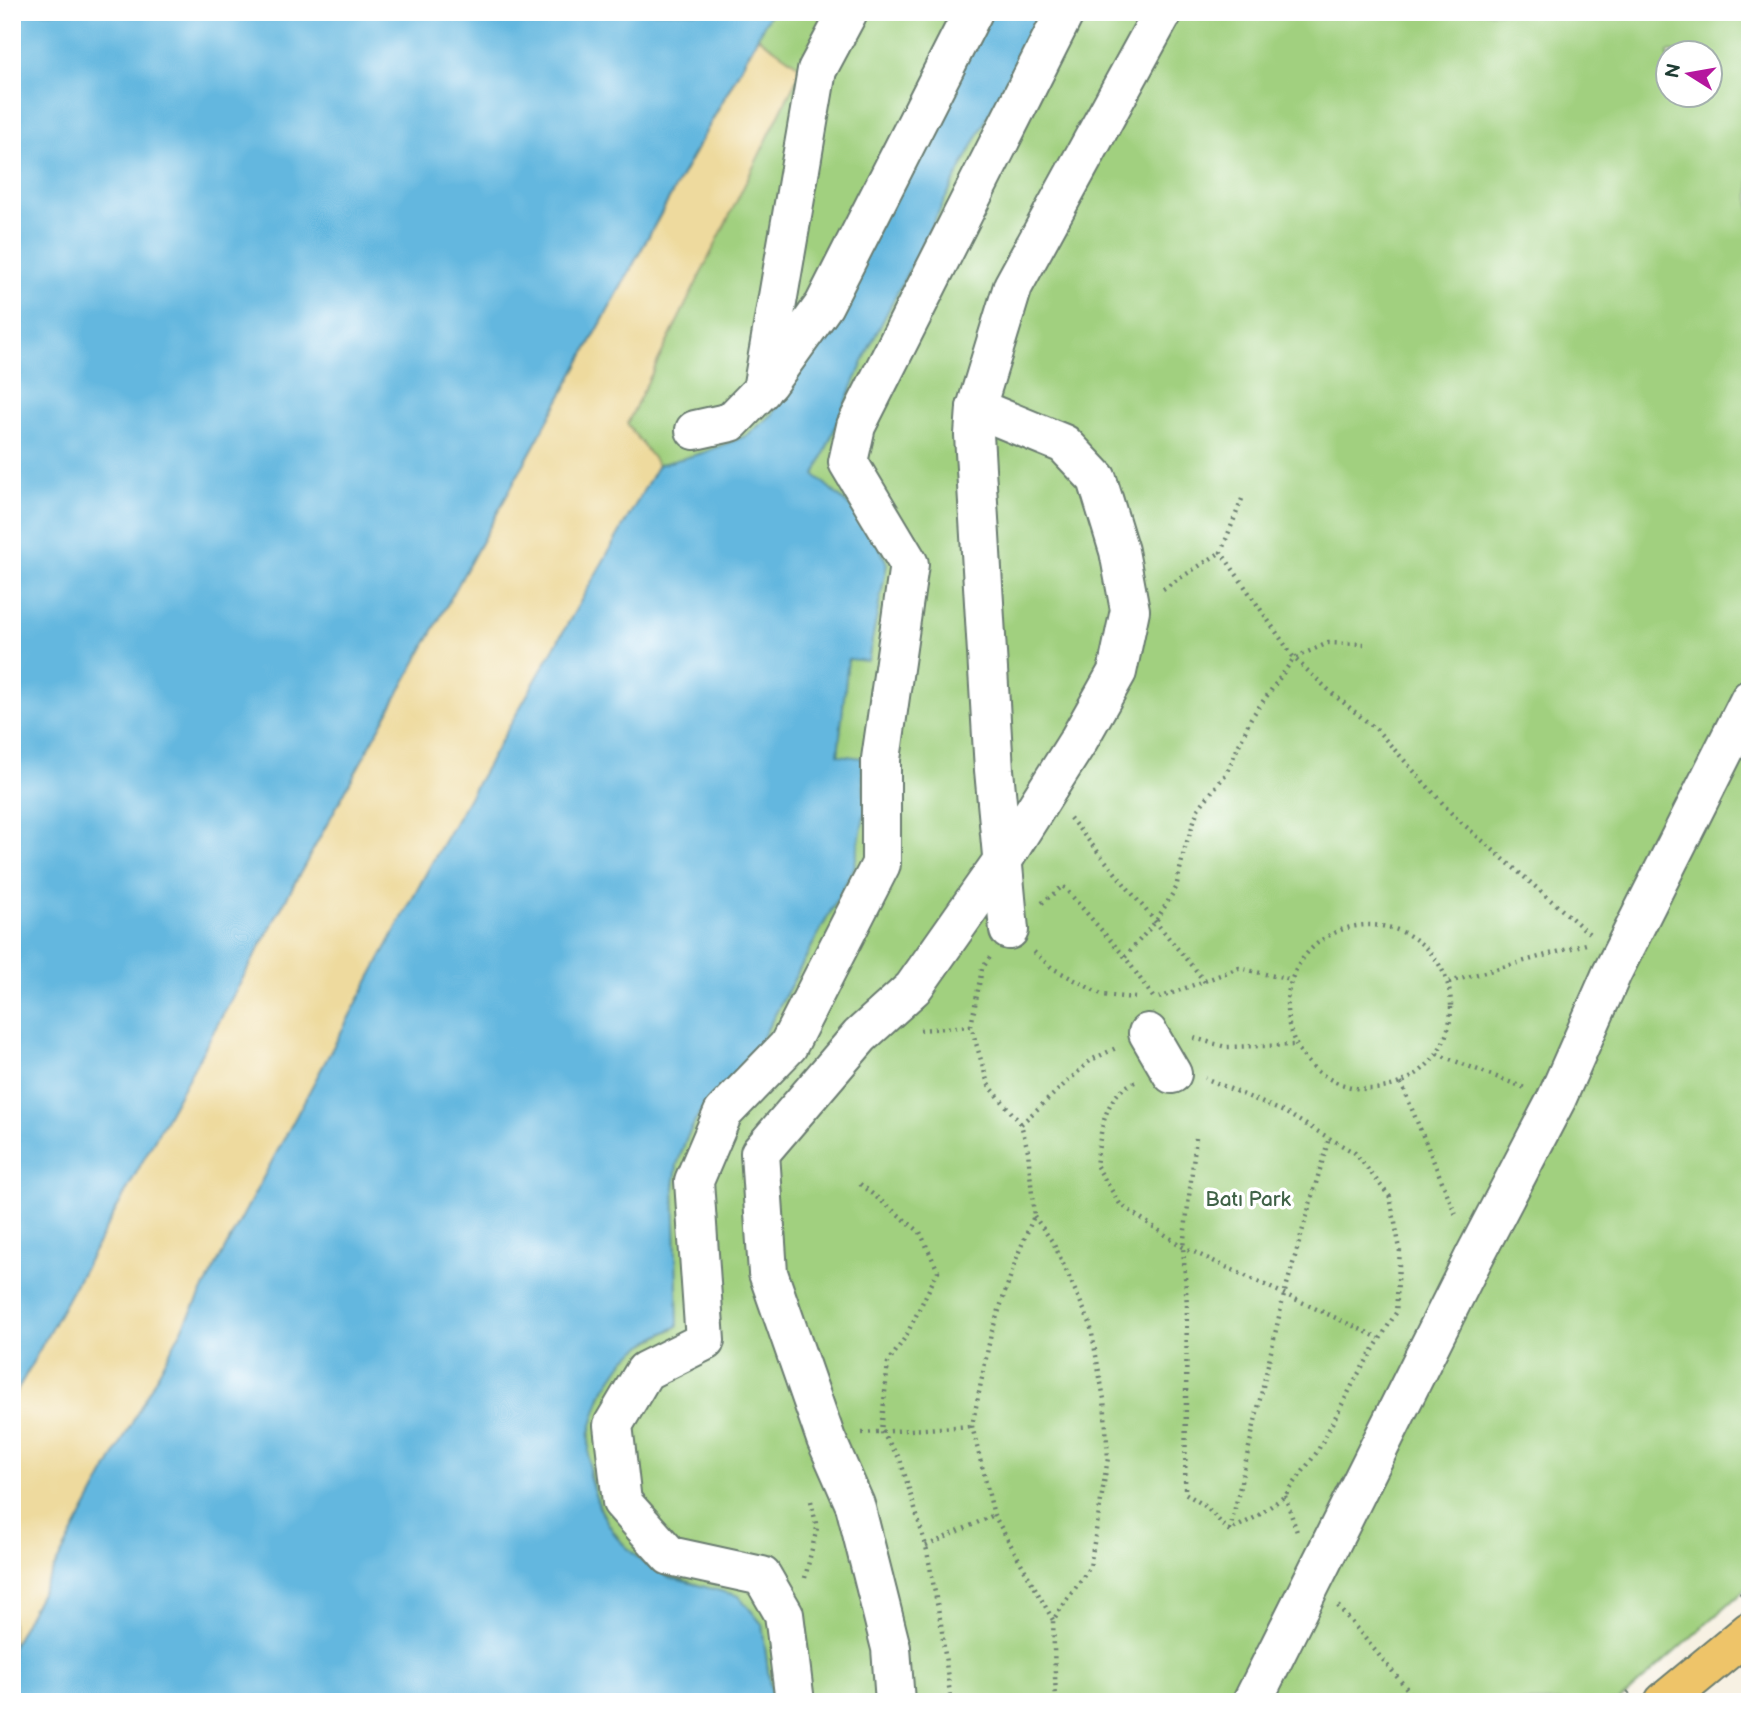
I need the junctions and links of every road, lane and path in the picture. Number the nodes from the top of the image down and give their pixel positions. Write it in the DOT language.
graph roads {
  1 [pos="848,12"];
  2 [pos="973,12"];
  3 [pos="1065,12"];
  4 [pos="1163,12"];
  5 [pos="762,390"];
  6 [pos="976,408"];
  7 [pos="695,430"];
  8 [pos="1242,499"];
  9 [pos="1221,552"];
  10 [pos="1130,610"];
  11 [pos="1364,644"];
  12 [pos="1294,658"];
  13 [pos="1750,699"];
  14 [pos="1047,790"];
  15 [pos="1003,860"];
  16 [pos="1156,921"];
  17 [pos="1009,930"];
  18 [pos="1125,957"];
  19 [pos="1290,981"];
  20 [pos="1205,982"];
  21 [pos="1449,982"];
  22 [pos="1158,1019"];
  23 [pos="971,1026"];
  24 [pos="915,1031"];
  25 [pos="1297,1045"];
  26 [pos="1437,1054"];
  27 [pos="1172,1074"];
  28 [pos="1401,1083"];
  29 [pos="1556,1100"];
  30 [pos="1021,1124"];
  31 [pos="1196,1138"];
  32 [pos="1329,1138"];
  33 [pos="860,1184"];
  34 [pos="1034,1216"];
  35 [pos="1183,1247"];
  36 [pos="1474,1257"];
  37 [pos="1284,1294"];
  38 [pos="1379,1338"];
  39 [pos="972,1426"];
  40 [pos="881,1430"];
  41 [pos="826,1439"];
  42 [pos="809,1491"];
  43 [pos="994,1515"];
  44 [pos="1229,1531"];
  45 [pos="926,1546"];
  46 [pos="784,1614"];
  47 [pos="1053,1620"];
  48 [pos="1750,1630"];
  49 [pos="795,1702"];
  50 [pos="895,1702"];
  51 [pos="951,1702"];
  52 [pos="1056,1702"];
  53 [pos="1252,1702"];
  54 [pos="1664,1702"];
  1 -- 5 [label="street"];
  2 -- 5 [label="street"];
  3 -- 46 [label="street"];
  4 -- 6 [label="street"];
  5 -- 7 [label="street"];
  6 -- 10 [label="street"];
  6 -- 15 [label="street"];
  8 -- 9 [label="path"];
  9 -- 10 [label="path"];
  9 -- 12 [label="path"];
  10 -- 14 [label="street"];
  11 -- 12 [label="path"];
  12 -- 16 [label="path"];
  12 -- 21 [label="path"];
  13 -- 29 [label="street"];
  14 -- 15 [label="street"];
  14 -- 16 [label="path"];
  15 -- 17 [label="street"];
  15 -- 41 [label="street"];
  16 -- 18 [label="path"];
  16 -- 20 [label="path"];
  17 -- 18 [label="path"];
  17 -- 22 [label="path"];
  17 -- 23 [label="path"];
  18 -- 22 [label="path"];
  19 -- 20 [label="path"];
  19 -- 21 [label="path"];
  19 -- 25 [label="path"];
  20 -- 22 [label="path"];
  21 -- 26 [label="path"];
  22 -- 25 [label="path"];
  22 -- 27 [label="street"];
  22 -- 30 [label="path"];
  23 -- 24 [label="path"];
  23 -- 30 [label="path"];
  25 -- 28 [label="path"];
  26 -- 28 [label="path"];
  26 -- 29 [label="path"];
  27 -- 32 [label="path"];
  27 -- 35 [label="path"];
  28 -- 36 [label="path"];
  29 -- 36 [label="street"];
  30 -- 34 [label="path"];
  31 -- 35 [label="path"];
  32 -- 37 [label="path"];
  32 -- 38 [label="path"];
  33 -- 40 [label="path"];
  34 -- 39 [label="path"];
  34 -- 47 [label="path"];
  35 -- 37 [label="path"];
  35 -- 44 [label="path"];
  36 -- 53 [label="street"];
  37 -- 38 [label="path"];
  37 -- 44 [label="path"];
  38 -- 44 [label="path"];
  39 -- 40 [label="path"];
  39 -- 43 [label="path"];
  40 -- 41 [label="path"];
  40 -- 45 [label="path"];
  41 -- 50 [label="street"];
  42 -- 46 [label="path"];
  43 -- 45 [label="path"];
  43 -- 47 [label="path"];
  45 -- 51 [label="path"];
  46 -- 49 [label="street"];
  47 -- 52 [label="path"];
  48 -- 54 [label="main road"];
}
